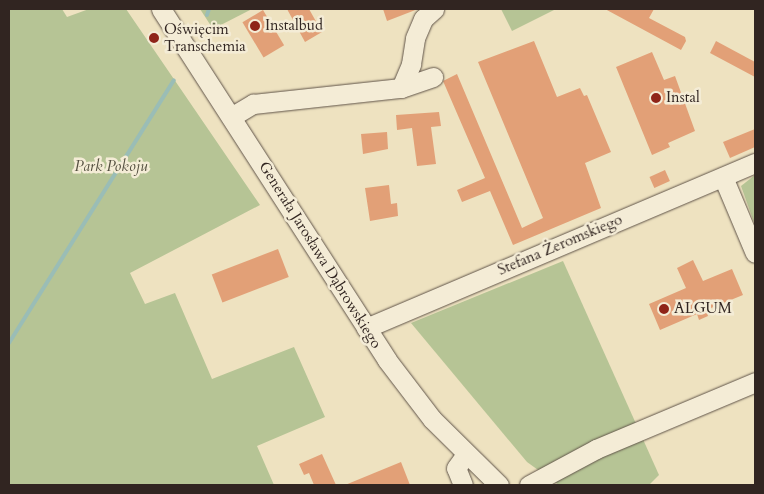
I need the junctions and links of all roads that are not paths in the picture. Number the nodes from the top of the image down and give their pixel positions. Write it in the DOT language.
graph roads {
  1 [pos="162,9"];
  2 [pos="434,9"];
  3 [pos="433,77"];
  4 [pos="401,88"];
  5 [pos="231,117"];
  6 [pos="755,163"];
  7 [pos="723,177"];
  8 [pos="755,253"];
  9 [pos="366,328"];
  10 [pos="755,382"];
  11 [pos="466,454"];
  12 [pos="463,485"];
  13 [pos="499,485"];
  14 [pos="529,485"];
  1 -- 5 [label="street, Generała Jarosława Dąbrowskiego"];
  2 -- 4 [label="street"];
  3 -- 4 [label="street"];
  4 -- 5 [label="street"];
  5 -- 9 [label="street, Generała Jarosława Dąbrowskiego"];
  6 -- 7 [label="street, Stefana Żeromskiego"];
  7 -- 8 [label="street"];
  7 -- 9 [label="street, Stefana Żeromskiego"];
  9 -- 11 [label="street, Generała Jarosława Dąbrowskiego"];
  10 -- 14 [label="street"];
  11 -- 12 [label="street"];
  11 -- 13 [label="street, Generała Jarosława Dąbrowskiego"];
}
